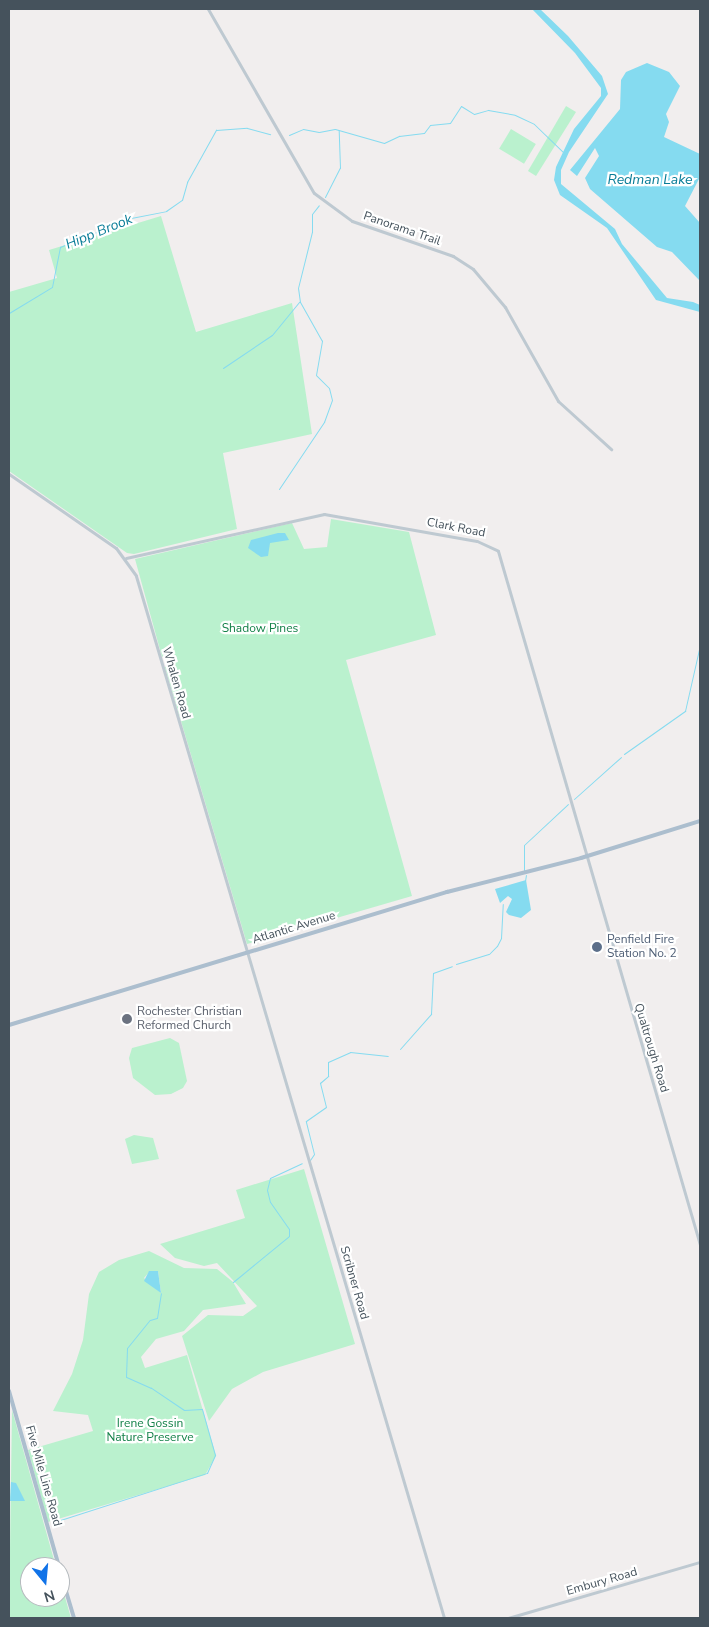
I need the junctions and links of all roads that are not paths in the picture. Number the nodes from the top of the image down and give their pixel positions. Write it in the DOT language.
graph roads {
  1 [pos="208,9"];
  2 [pos="612,449"];
  3 [pos="9,474"];
  4 [pos="126,558"];
  5 [pos="700,821"];
  6 [pos="586,856"];
  7 [pos="245,953"];
  8 [pos="9,1025"];
  9 [pos="700,1245"];
  10 [pos="9,1391"];
  11 [pos="56,1557"];
  12 [pos="700,1562"];
  13 [pos="70,1605"];
  14 [pos="74,1618"];
  15 [pos="444,1618"];
  16 [pos="508,1618"];
  1 -- 2 [label="street, Panorama Trail"];
  3 -- 4 [label="street, Whalen Road"];
  4 -- 6 [label="street, Clark Road"];
  4 -- 7 [label="street, Whalen Road"];
  5 -- 6 [label="main road, Atlantic Avenue"];
  6 -- 7 [label="main road, Atlantic Avenue"];
  6 -- 9 [label="street, Qualtrough Road"];
  7 -- 8 [label="main road, Atlantic Avenue"];
  7 -- 15 [label="street, Scribner Road"];
  10 -- 11 [label="main road, Five Mile Line Road"];
  12 -- 16 [label="street, Embury Road"];
  13 -- 14 [label="main road"];
}
